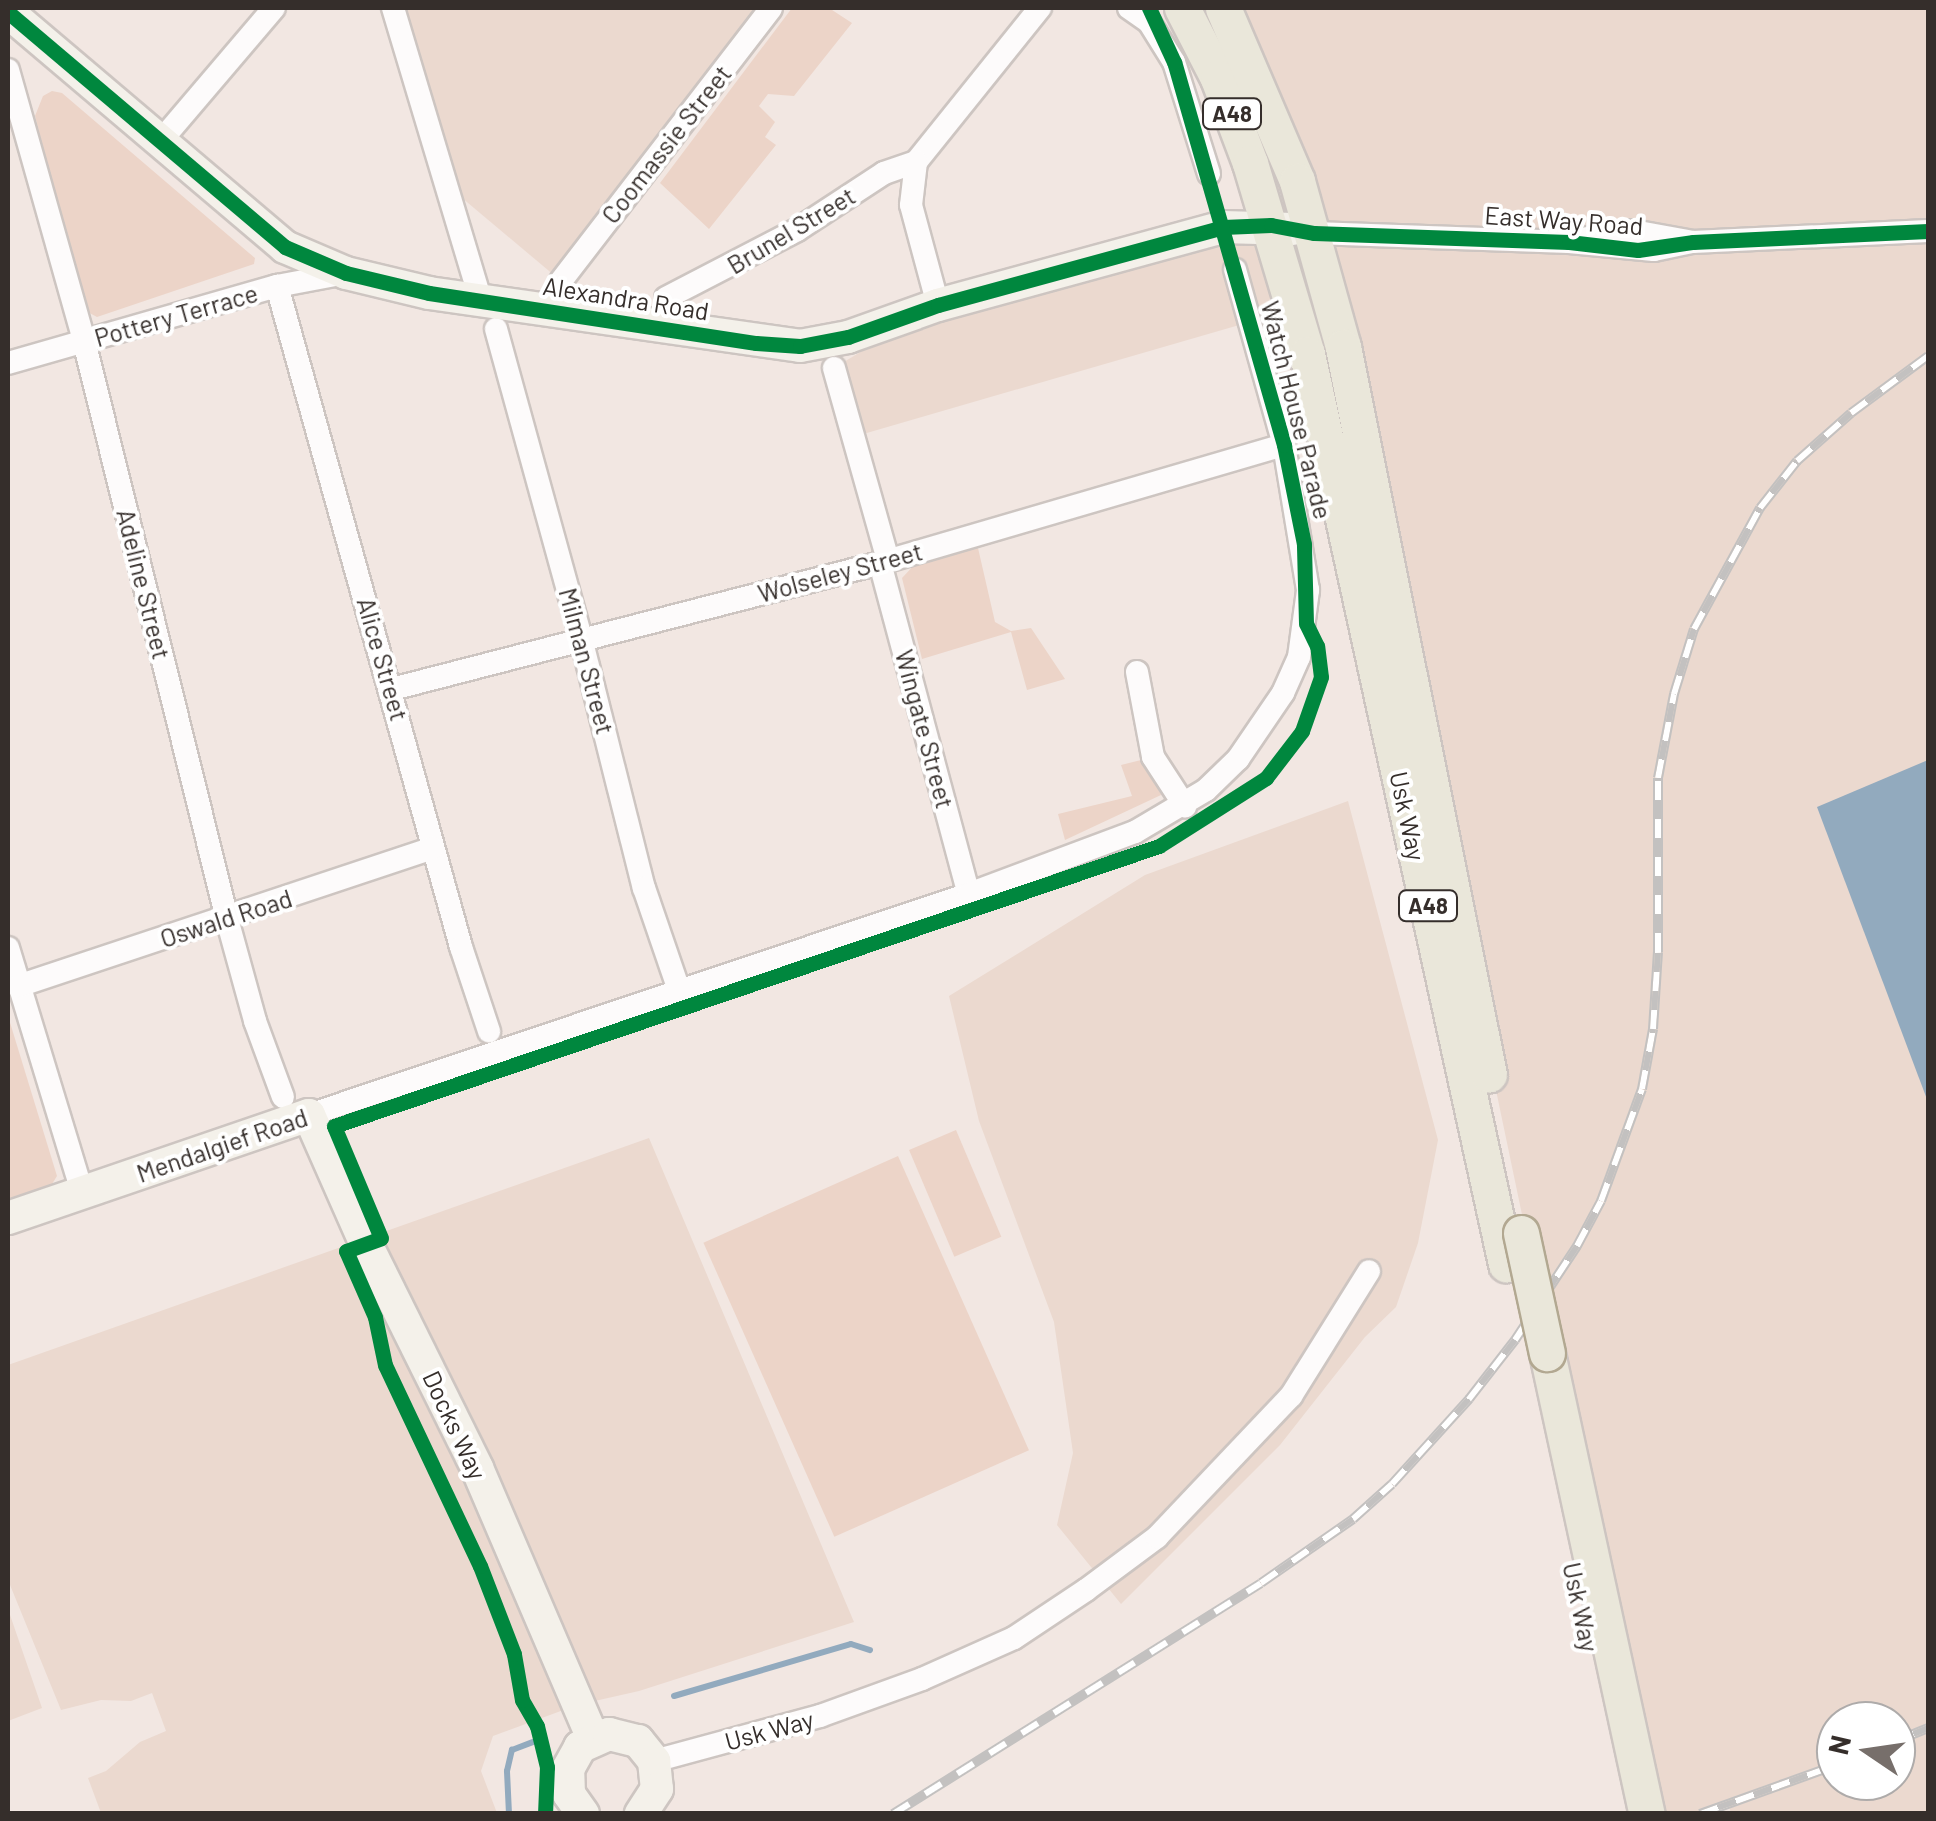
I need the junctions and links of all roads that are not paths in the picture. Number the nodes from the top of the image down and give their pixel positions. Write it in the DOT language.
graph roads {
  1 [pos="274,8"];
  2 [pos="393,8"];
  3 [pos="771,8"];
  4 [pos="1040,8"];
  5 [pos="1129,8"];
  6 [pos="1182,8"];
  7 [pos="1222,8"];
  8 [pos="8,12"];
  9 [pos="8,70"];
  10 [pos="160,143"];
  11 [pos="916,162"];
  12 [pos="1209,174"];
  13 [pos="1270,224"];
  14 [pos="1928,230"];
  15 [pos="1314,232"];
  16 [pos="1236,270"];
  17 [pos="346,273"];
  18 [pos="561,281"];
  19 [pos="277,286"];
  20 [pos="666,298"];
  21 [pos="938,304"];
  22 [pos="488,315"];
  23 [pos="84,341"];
  24 [pos="8,363"];
  25 [pos="834,368"];
  26 [pos="1284,446"];
  27 [pos="884,562"];
  28 [pos="1306,623"];
  29 [pos="582,638"];
  30 [pos="1137,672"];
  31 [pos="392,689"];
  32 [pos="1185,806"];
  33 [pos="433,848"];
  34 [pos="970,894"];
  35 [pos="227,919"];
  36 [pos="8,948"];
  37 [pos="18,986"];
  38 [pos="680,993"];
  39 [pos="489,1032"];
  40 [pos="296,1106"];
  41 [pos="82,1192"];
  42 [pos="8,1218"];
  43 [pos="1513,1248"];
  44 [pos="1369,1271"];
  45 [pos="593,1738"];
  46 [pos="654,1761"];
  47 [pos="560,1799"];
  48 [pos="1634,1801"];
  49 [pos="583,1814"];
  50 [pos="641,1814"];
  1 -- 10 [label="street"];
  2 -- 22 [label="street, Milman Street"];
  3 -- 18 [label="street, Coomassie Street"];
  4 -- 11 [label="street, Brunel Street"];
  5 -- 12 [label="street"];
  6 -- 13 [label="main road, Usk Way / A48"];
  7 -- 15 [label="main road, Usk Way / A48"];
  8 -- 10 [label="street, Alexandra Road"];
  9 -- 23 [label="street, Adeline Street"];
  10 -- 17 [label="street, Alexandra Road"];
  11 -- 20 [label="street, Brunel Street"];
  11 -- 21 [label="street"];
  13 -- 15 [label="street, Alexandra Road"];
  13 -- 21 [label="street, Alexandra Road"];
  13 -- 43 [label="main road, Usk Way / A48"];
  14 -- 15 [label="street, East Way Road"];
  15 -- 43 [label="main road, Usk Way / A48"];
  16 -- 26 [label="street, Watch House Parade"];
  17 -- 19 [label="street, Pottery Terrace"];
  17 -- 22 [label="street, Alexandra Road"];
  19 -- 23 [label="street, Pottery Terrace"];
  19 -- 31 [label="street, Alice Street"];
  21 -- 22 [label="street, Alexandra Road"];
  22 -- 29 [label="street, Milman Street"];
  23 -- 24 [label="street, Pottery Terrace"];
  23 -- 35 [label="street, Adeline Street"];
  25 -- 27 [label="street, Wingate Street"];
  26 -- 27 [label="street, Wolseley Street"];
  26 -- 28 [label="street, Watch House Parade"];
  27 -- 29 [label="street, Wolseley Street"];
  27 -- 34 [label="street, Wingate Street"];
  28 -- 32 [label="street, Mendalgief Road"];
  29 -- 31 [label="street, Wolseley Street"];
  29 -- 38 [label="street, Milman Street"];
  30 -- 32 [label="street"];
  31 -- 33 [label="street, Alice Street"];
  32 -- 34 [label="street, Mendalgief Road"];
  33 -- 35 [label="street, Oswald Road"];
  33 -- 39 [label="street, Alice Street"];
  34 -- 38 [label="street, Mendalgief Road"];
  35 -- 37 [label="street, Oswald Road"];
  35 -- 40 [label="street, Adeline Street"];
  36 -- 37 [label="street"];
  37 -- 41 [label="street"];
  38 -- 40 [label="street, Mendalgief Road"];
  40 -- 41 [label="street, Mendalgief Road"];
  40 -- 45 [label="street, Docks Way"];
  41 -- 42 [label="street, Mendalgief Road"];
  43 -- 48 [label="main road, Usk Way / A48, bridge"];
  44 -- 46 [label="street, Usk Way"];
  45 -- 46 [label="street"];
  45 -- 47 [label="street"];
  46 -- 50 [label="street"];
  47 -- 49 [label="street"];
}
